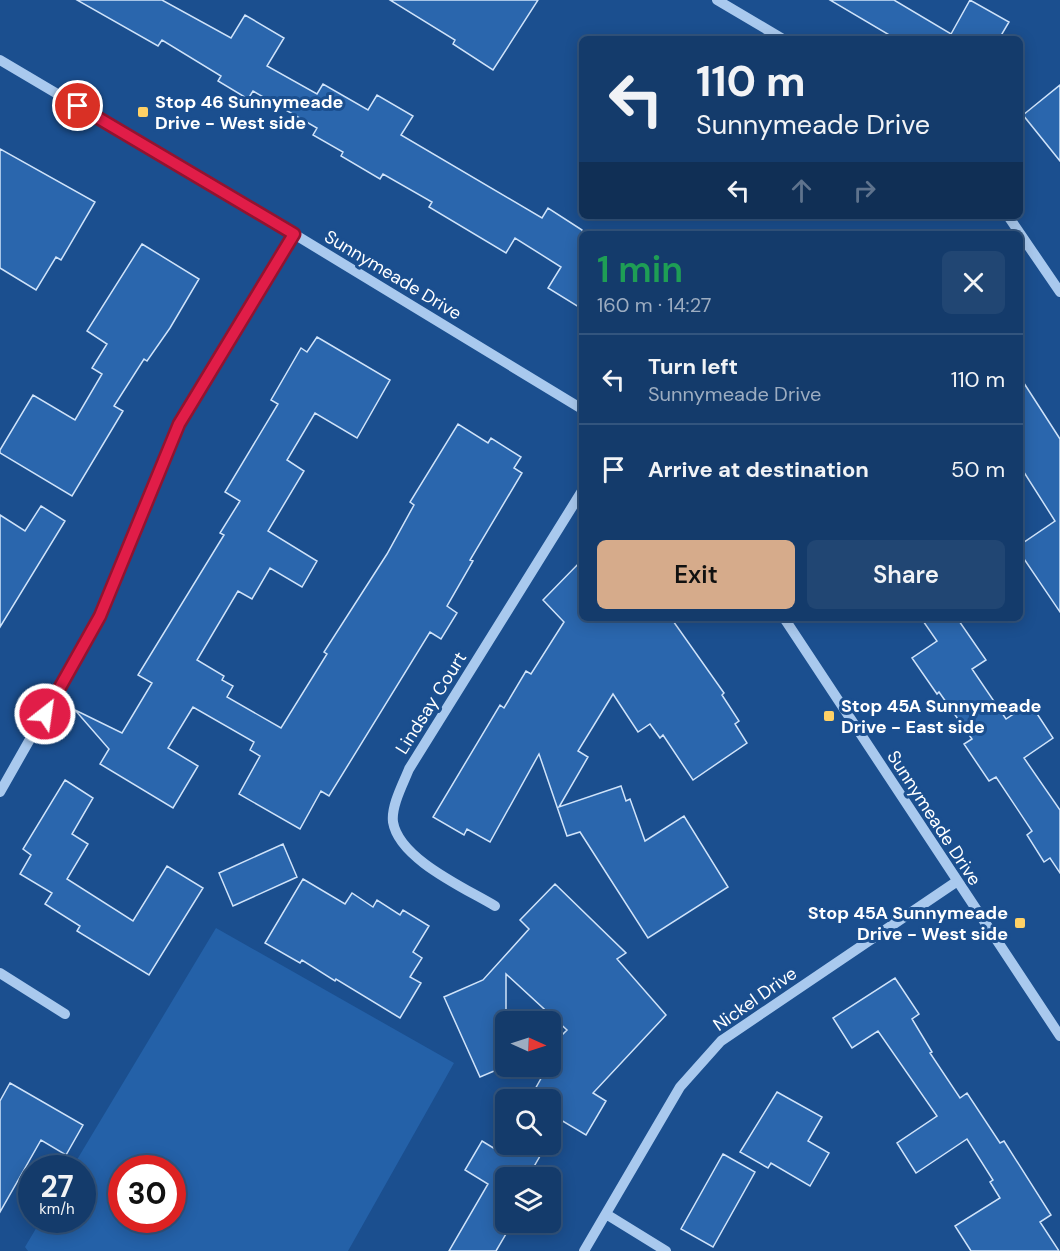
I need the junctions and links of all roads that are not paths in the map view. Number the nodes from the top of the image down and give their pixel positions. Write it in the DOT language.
graph roads {
  1 [pos="717,0"];
  2 [pos="778,36"];
  3 [pos="0,60"];
  4 [pos="294,234"];
  5 [pos="1023,238"];
  6 [pos="1060,292"];
  7 [pos="579,408"];
  8 [pos="579,496"];
  9 [pos="786,621"];
  10 [pos="0,792"];
  11 [pos="956,882"];
  12 [pos="495,906"];
  13 [pos="0,973"];
  14 [pos="65,1014"];
  15 [pos="1060,1036"];
  16 [pos="606,1214"];
  17 [pos="584,1251"];
  18 [pos="666,1251"];
  1 -- 2 [label="street"];
  3 -- 4 [label="street, Sunnymeade Drive"];
  4 -- 7 [label="street, Sunnymeade Drive"];
  4 -- 10 [label="street"];
  5 -- 6 [label="street"];
  8 -- 12 [label="street, Lindsay Court"];
  9 -- 11 [label="street, Sunnymeade Drive"];
  11 -- 15 [label="street, Sunnymeade Drive"];
  11 -- 16 [label="street, Nickel Drive"];
  13 -- 14 [label="street"];
  16 -- 17 [label="street, Nickel Drive"];
  16 -- 18 [label="street"];
}
